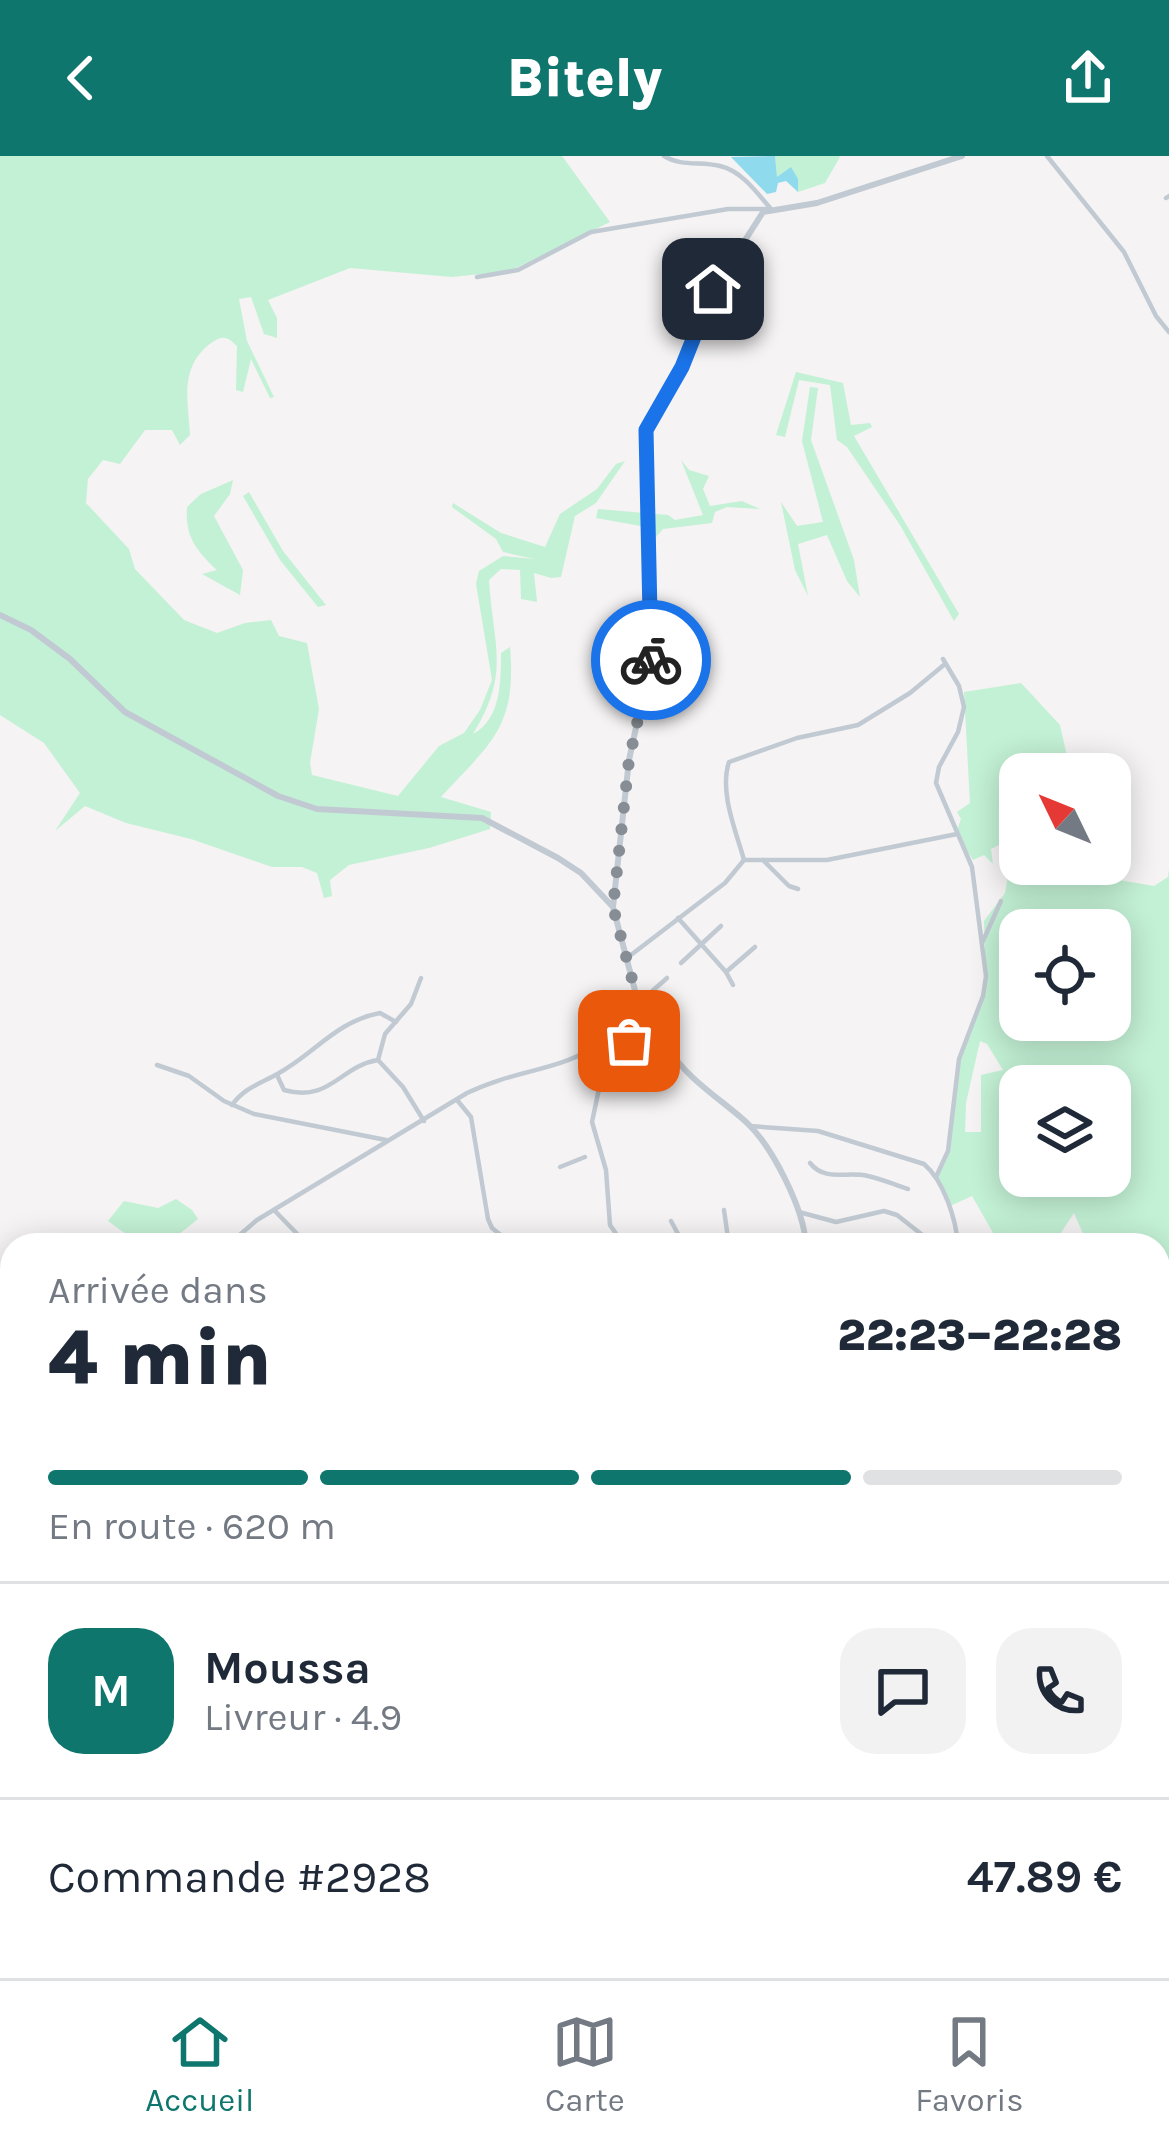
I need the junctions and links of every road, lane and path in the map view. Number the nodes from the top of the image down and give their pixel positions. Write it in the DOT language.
graph roads {
  1 [pos="664,156"];
  2 [pos="962,156"];
  3 [pos="1047,156"];
  4 [pos="769,209"];
  5 [pos="477,277"];
  6 [pos="1169,332"];
  7 [pos="0,615"];
  8 [pos="957,834"];
  9 [pos="744,860"];
  10 [pos="763,860"];
  11 [pos="798,890"];
  12 [pos="1001,901"];
  13 [pos="613,907"];
  14 [pos="678,918"];
  15 [pos="721,926"];
  16 [pos="702,944"];
  17 [pos="982,944"];
  18 [pos="755,947"];
  19 [pos="627,958"];
  20 [pos="681,963"];
  21 [pos="726,972"];
  22 [pos="421,978"];
  23 [pos="667,979"];
  24 [pos="733,985"];
  25 [pos="639,1000"];
  26 [pos="396,1022"];
  27 [pos="611,1037"];
  28 [pos="670,1051"];
  29 [pos="586,1052"];
  30 [pos="378,1060"];
  31 [pos="157,1065"];
  32 [pos="277,1075"];
  33 [pos="457,1100"];
  34 [pos="232,1105"];
  35 [pos="424,1121"];
  36 [pos="750,1126"];
  37 [pos="386,1140"];
  38 [pos="585,1157"];
  39 [pos="810,1163"];
  40 [pos="560,1167"];
  41 [pos="936,1177"];
  42 [pos="908,1189"];
  43 [pos="274,1210"];
  44 [pos="724,1210"];
  45 [pos="799,1212"];
  46 [pos="671,1221"];
  47 [pos="244,1233"];
  48 [pos="296,1233"];
  49 [pos="498,1233"];
  50 [pos="615,1233"];
  51 [pos="678,1233"];
  52 [pos="727,1233"];
  53 [pos="803,1233"];
  54 [pos="920,1233"];
  55 [pos="956,1233"];
  1 -- 4 [label="street"];
  2 -- 4 [label="street"];
  3 -- 6 [label="street"];
  4 -- 5 [label="street"];
  4 -- 13 [label="street"];
  7 -- 13 [label="street"];
  8 -- 9 [label="street"];
  8 -- 10 [label="street"];
  8 -- 17 [label="street"];
  9 -- 10 [label="street"];
  9 -- 14 [label="street"];
  10 -- 11 [label="street"];
  12 -- 17 [label="street"];
  13 -- 19 [label="street"];
  14 -- 16 [label="street"];
  14 -- 19 [label="street"];
  15 -- 16 [label="street"];
  16 -- 20 [label="street"];
  16 -- 21 [label="street"];
  17 -- 41 [label="street"];
  18 -- 21 [label="street"];
  19 -- 25 [label="street"];
  21 -- 24 [label="street"];
  22 -- 26 [label="street"];
  23 -- 25 [label="street"];
  25 -- 27 [label="street"];
  25 -- 28 [label="street"];
  26 -- 30 [label="street"];
  26 -- 32 [label="street"];
  27 -- 28 [label="street"];
  27 -- 29 [label="street"];
  28 -- 36 [label="street"];
  29 -- 33 [label="street"];
  29 -- 50 [label="street"];
  30 -- 32 [label="street"];
  30 -- 35 [label="street"];
  31 -- 34 [label="street"];
  32 -- 34 [label="street"];
  33 -- 35 [label="street"];
  33 -- 49 [label="street"];
  34 -- 37 [label="street"];
  35 -- 37 [label="street"];
  36 -- 41 [label="street"];
  36 -- 45 [label="street"];
  37 -- 43 [label="street"];
  38 -- 40 [label="street"];
  39 -- 42 [label="street"];
  41 -- 55 [label="street"];
  43 -- 47 [label="street"];
  43 -- 48 [label="street"];
  44 -- 52 [label="street"];
  45 -- 53 [label="street"];
  45 -- 54 [label="street"];
  46 -- 51 [label="street"];
}
